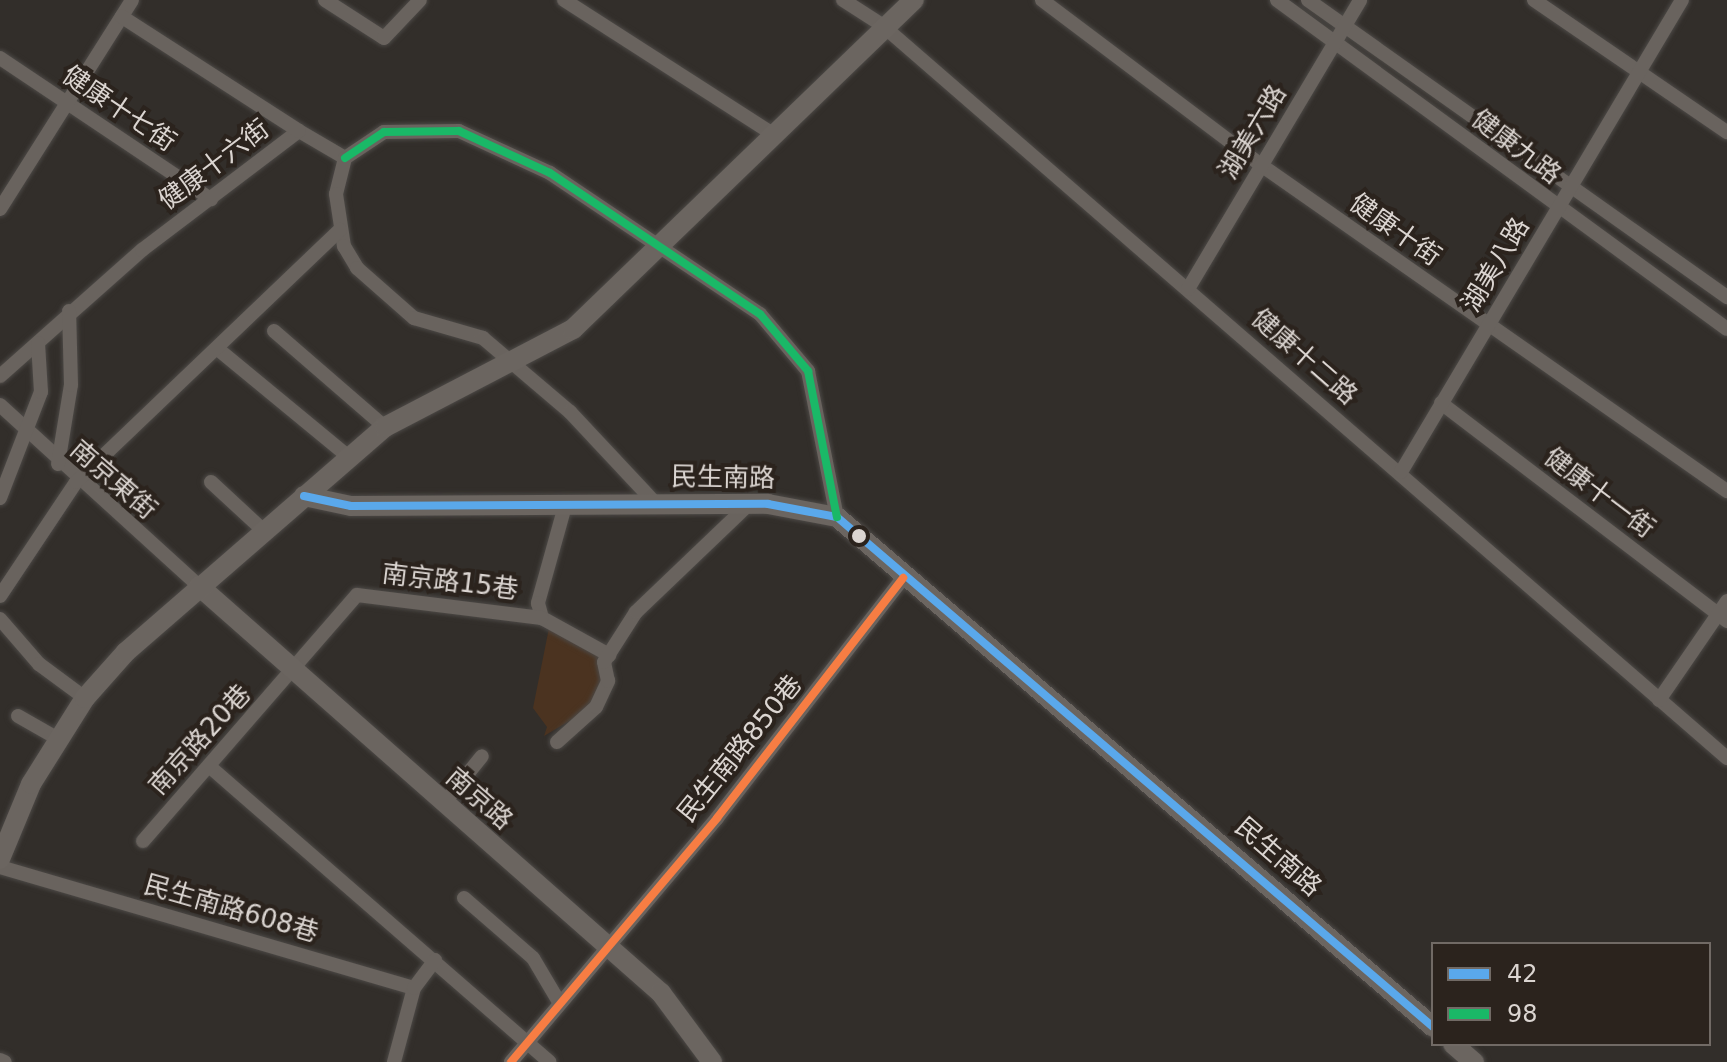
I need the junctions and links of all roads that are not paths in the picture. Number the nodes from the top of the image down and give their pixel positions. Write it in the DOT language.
graph roads {
  1 [pos="132,0"];
  2 [pos="325,0"];
  3 [pos="420,0"];
  4 [pos="564,0"];
  5 [pos="843,0"];
  6 [pos="914,0"];
  7 [pos="1042,0"];
  8 [pos="1277,0"];
  9 [pos="1308,0"];
  10 [pos="1360,0"];
  11 [pos="1534,0"];
  12 [pos="1682,0"];
  13 [pos="122,17"];
  14 [pos="882,25"];
  15 [pos="1345,26"];
  16 [pos="1335,41"];
  17 [pos="0,58"];
  18 [pos="1639,72"];
  19 [pos="67,103"];
  20 [pos="299,131"];
  21 [pos="1727,132"];
  22 [pos="771,133"];
  23 [pos="345,158"];
  24 [pos="1261,165"];
  25 [pos="1570,186"];
  26 [pos="211,199"];
  27 [pos="0,209"];
  28 [pos="1558,209"];
  29 [pos="340,230"];
  30 [pos="658,245"];
  31 [pos="1188,289"];
  32 [pos="1727,297"];
  33 [pos="69,311"];
  34 [pos="1488,324"];
  35 [pos="1727,329"];
  36 [pos="274,331"];
  37 [pos="38,343"];
  38 [pos="219,350"];
  39 [pos="508,364"];
  40 [pos="0,376"];
  41 [pos="1441,403"];
  42 [pos="0,405"];
  43 [pos="385,427"];
  44 [pos="25,434"];
  45 [pos="349,457"];
  46 [pos="58,464"];
  47 [pos="1401,472"];
  48 [pos="76,482"];
  49 [pos="211,482"];
  50 [pos="1727,491"];
  51 [pos="304,496"];
  52 [pos="0,498"];
  53 [pos="656,504"];
  54 [pos="749,504"];
  55 [pos="565,506"];
  56 [pos="837,517"];
  57 [pos="264,531"];
  58 [pos="903,578"];
  59 [pos="199,586"];
  60 [pos="0,596"];
  61 [pos="1727,601"];
  62 [pos="1722,617"];
  63 [pos="542,618"];
  64 [pos="0,619"];
  65 [pos="609,655"];
  66 [pos="292,672"];
  67 [pos="85,698"];
  68 [pos="1659,700"];
  69 [pos="18,716"];
  70 [pos="60,740"];
  71 [pos="557,742"];
  72 [pos="482,756"];
  73 [pos="1727,758"];
  74 [pos="209,766"];
  75 [pos="444,803"];
  76 [pos="143,841"];
  77 [pos="0,859"];
  78 [pos="0,867"];
  79 [pos="464,898"];
  80 [pos="605,943"];
  81 [pos="435,960"];
  82 [pos="414,988"];
  83 [pos="559,1002"];
  84 [pos="1431,1025"];
  85 [pos="526,1041"];
  86 [pos="1455,1046"];
  87 [pos="394,1062"];
  88 [pos="511,1062"];
  89 [pos="549,1062"];
  90 [pos="712,1062"];
  91 [pos="1474,1062"];
  1 -- 13 [label="street"];
  2 -- 3 [label="street"];
  4 -- 22 [label="street"];
  5 -- 14 [label="street, 健康十二路"];
  6 -- 14 [label="main road"];
  7 -- 24 [label="street, 健康十街"];
  8 -- 16 [label="street, 健康九路"];
  9 -- 15 [label="street"];
  10 -- 15 [label="street, 湖美六路"];
  11 -- 18 [label="street"];
  12 -- 18 [label="street, 湖美八路"];
  13 -- 19 [label="street"];
  13 -- 20 [label="street, 健康十六街"];
  14 -- 22 [label="main road"];
  14 -- 31 [label="street, 健康十二路"];
  15 -- 16 [label="street, 湖美六路"];
  15 -- 25 [label="street"];
  16 -- 24 [label="street, 湖美六路"];
  16 -- 28 [label="street, 健康九路"];
  17 -- 19 [label="street, 健康十七街"];
  18 -- 21 [label="street"];
  18 -- 25 [label="street, 湖美八路"];
  19 -- 26 [label="street, 健康十七街"];
  19 -- 27 [label="street"];
  20 -- 23 [label="street"];
  20 -- 26 [label="street, 健康十六街"];
  22 -- 30 [label="main road"];
  23 -- 29 [label="street"];
  23 -- 30 [label="street"];
  24 -- 31 [label="street, 湖美六路"];
  24 -- 34 [label="street, 健康十街"];
  25 -- 28 [label="street, 湖美八路"];
  25 -- 32 [label="street"];
  26 -- 33 [label="street, 健康十六街"];
  28 -- 34 [label="street, 湖美八路"];
  28 -- 35 [label="street, 健康九路"];
  29 -- 38 [label="street"];
  29 -- 39 [label="street"];
  30 -- 39 [label="main road"];
  30 -- 56 [label="street"];
  31 -- 47 [label="street, 健康十二路"];
  33 -- 37 [label="street, 健康十六街"];
  33 -- 46 [label="street"];
  34 -- 41 [label="street, 湖美八路"];
  34 -- 50 [label="street, 健康十街"];
  36 -- 43 [label="street"];
  37 -- 40 [label="street, 健康十六街"];
  37 -- 44 [label="street"];
  38 -- 45 [label="street"];
  38 -- 48 [label="street"];
  39 -- 43 [label="main road"];
  39 -- 53 [label="street"];
  41 -- 47 [label="street, 湖美八路"];
  41 -- 62 [label="street, 健康十一街"];
  42 -- 44 [label="street, 南京東街"];
  43 -- 45 [label="main road"];
  44 -- 46 [label="street, 南京東街"];
  44 -- 52 [label="street"];
  45 -- 51 [label="main road"];
  46 -- 48 [label="street, 南京東街"];
  47 -- 68 [label="street, 健康十二路"];
  48 -- 59 [label="street, 南京東街"];
  48 -- 60 [label="street"];
  49 -- 57 [label="street"];
  51 -- 55 [label="main road, 民生南路"];
  51 -- 57 [label="main road"];
  53 -- 54 [label="main road, 民生南路"];
  53 -- 55 [label="main road, 民生南路"];
  54 -- 56 [label="main road, 民生南路"];
  54 -- 65 [label="street"];
  55 -- 63 [label="street, 南京路15巷"];
  56 -- 58 [label="main road, 民生南路"];
  57 -- 59 [label="main road"];
  58 -- 80 [label="street, 民生南路850巷"];
  58 -- 84 [label="main road, 民生南路"];
  59 -- 66 [label="main road, 南京路"];
  59 -- 67 [label="main road"];
  61 -- 62 [label="street"];
  62 -- 68 [label="street"];
  63 -- 65 [label="street, 南京路15巷"];
  63 -- 66 [label="street, 南京路15巷"];
  64 -- 67 [label="street"];
  65 -- 71 [label="street"];
  66 -- 74 [label="street, 南京路20巷"];
  66 -- 75 [label="main road, 南京路"];
  67 -- 70 [label="main road"];
  68 -- 73 [label="street, 健康十二路"];
  69 -- 70 [label="street"];
  70 -- 77 [label="main road"];
  72 -- 75 [label="street"];
  74 -- 76 [label="street, 南京路20巷"];
  74 -- 81 [label="street"];
  75 -- 80 [label="main road, 南京路"];
  78 -- 82 [label="street, 民生南路608巷"];
  79 -- 83 [label="street"];
  80 -- 83 [label="street, 民生南路850巷"];
  80 -- 90 [label="main road, 南京路"];
  81 -- 82 [label="street"];
  81 -- 85 [label="street"];
  82 -- 87 [label="street"];
  83 -- 85 [label="street, 民生南路850巷"];
  85 -- 88 [label="street, 民生南路850巷"];
  85 -- 89 [label="street"];
  86 -- 91 [label="main road"];
}
